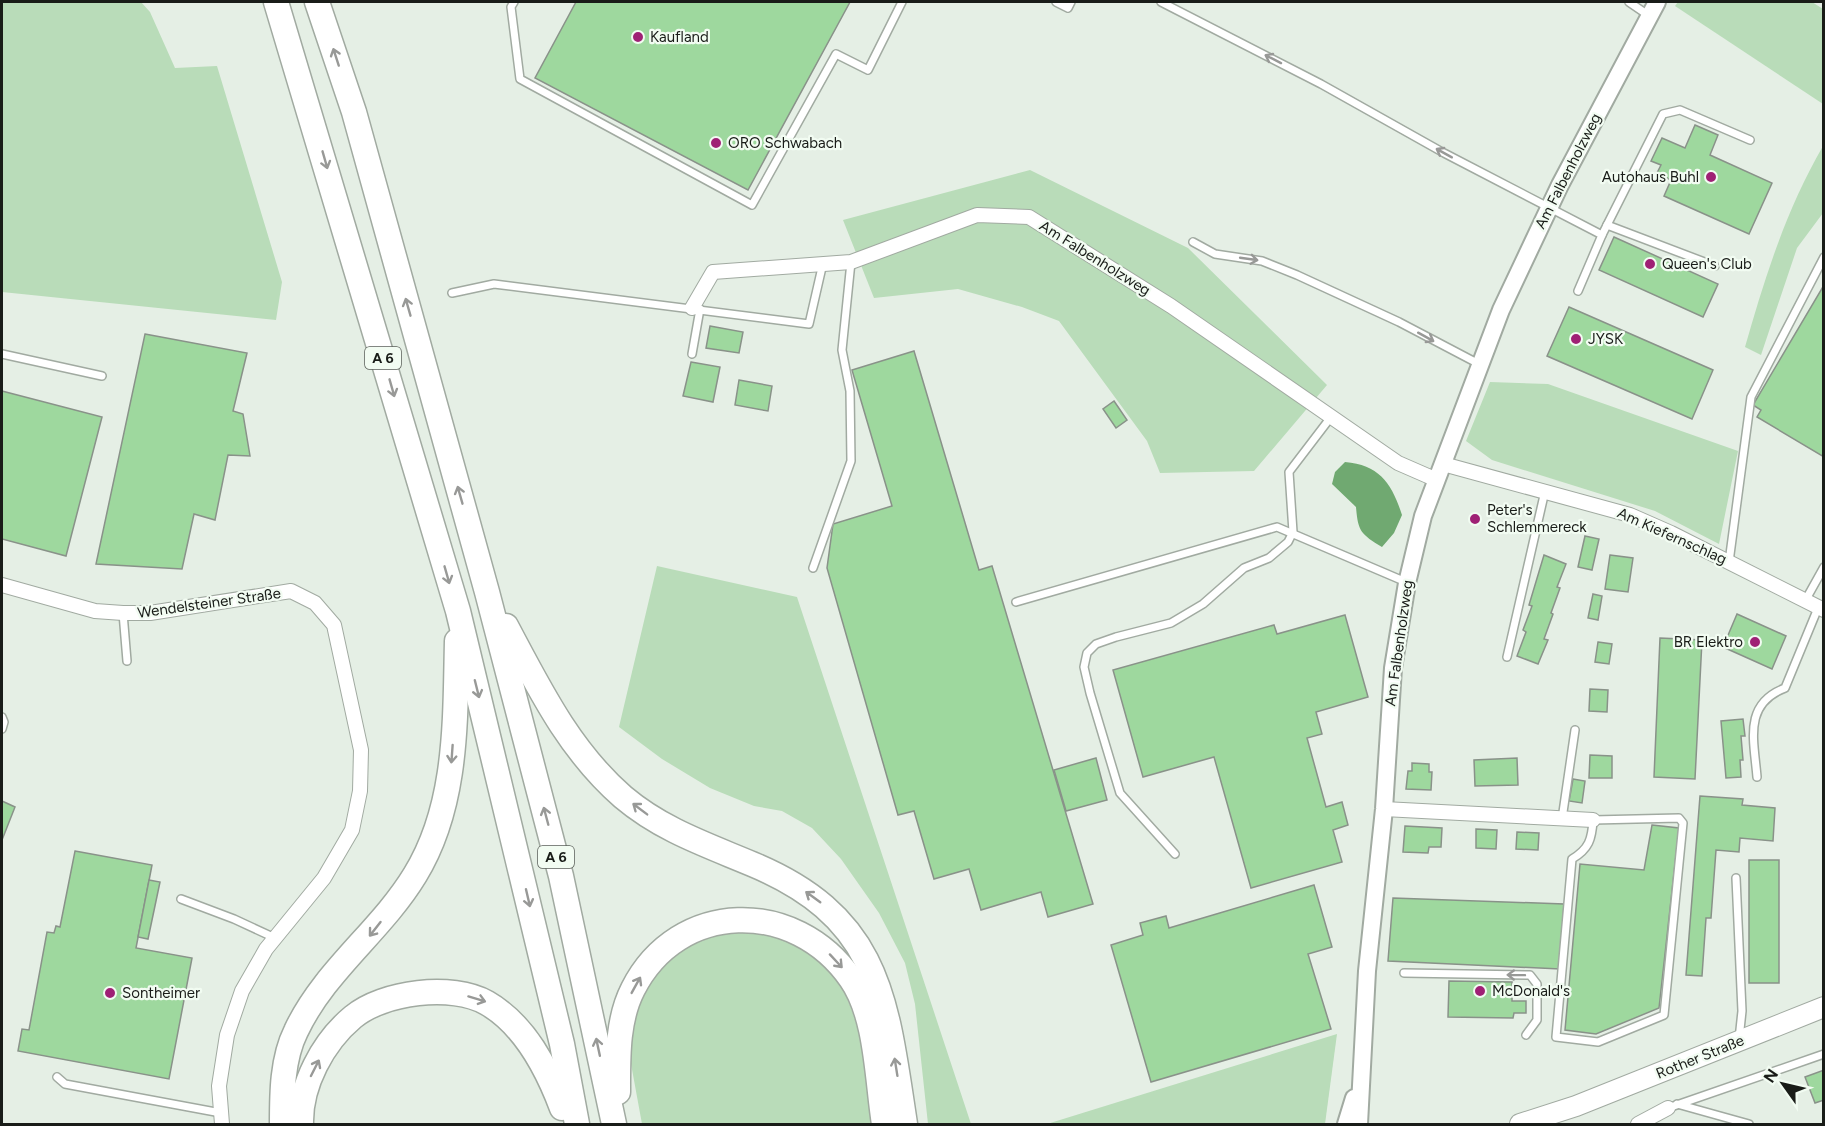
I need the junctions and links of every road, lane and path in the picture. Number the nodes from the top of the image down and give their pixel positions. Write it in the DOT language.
graph roads {
  1 [pos="276,2"];
  2 [pos="317,2"];
  3 [pos="514,2"];
  4 [pos="902,2"];
  5 [pos="1056,2"];
  6 [pos="1071,2"];
  7 [pos="1161,2"];
  8 [pos="1629,2"];
  9 [pos="1652,8"];
  10 [pos="1750,140"];
  11 [pos="1548,209"];
  12 [pos="1607,225"];
  13 [pos="1602,235"];
  14 [pos="1193,242"];
  15 [pos="1824,257"];
  16 [pos="851,262"];
  17 [pos="823,263"];
  18 [pos="1715,266"];
  19 [pos="1578,291"];
  20 [pos="452,293"];
  21 [pos="696,309"];
  22 [pos="2,354"];
  23 [pos="692,354"];
  24 [pos="1479,364"];
  25 [pos="102,376"];
  26 [pos="1331,417"];
  27 [pos="1443,464"];
  28 [pos="1437,480"];
  29 [pos="1545,490"];
  30 [pos="1293,532"];
  31 [pos="1729,561"];
  32 [pos="1824,567"];
  33 [pos="813,568"];
  34 [pos="1407,583"];
  35 [pos="2,585"];
  36 [pos="487,592"];
  37 [pos="1805,601"];
  38 [pos="1016,602"];
  39 [pos="1821,609"];
  40 [pos="458,611"];
  41 [pos="123,613"];
  42 [pos="1507,657"];
  43 [pos="127,661"];
  44 [pos="2,717"];
  45 [pos="2,729"];
  46 [pos="1575,730"];
  47 [pos="1757,777"];
  48 [pos="1384,809"];
  49 [pos="1562,819"];
  50 [pos="1593,820"];
  51 [pos="1175,854"];
  52 [pos="1736,878"];
  53 [pos="181,899"];
  54 [pos="275,938"];
  55 [pos="1404,973"];
  56 [pos="1824,1007"];
  57 [pos="1526,1035"];
  58 [pos="1738,1041"];
  59 [pos="1824,1054"];
  60 [pos="1362,1071"];
  61 [pos="57,1077"];
  62 [pos="1576,1106"];
  63 [pos="1672,1106"];
  64 [pos="221,1119"];
  65 [pos="282,1125"];
  66 [pos="301,1125"];
  67 [pos="569,1125"];
  68 [pos="577,1125"];
  69 [pos="616,1125"];
  70 [pos="884,1125"];
  71 [pos="904,1125"];
  72 [pos="1346,1125"];
  73 [pos="1359,1125"];
  74 [pos="1520,1125"];
  75 [pos="1543,1125"];
  76 [pos="1638,1125"];
  77 [pos="1749,1125"];
  1 -- 40 [label="highway, A 6, one-way"];
  36 -- 2 [label="highway, A 6, one-way"];
  3 -- 4 [label="lane"];
  5 -- 6 [label="lane"];
  11 -- 7 [label="lane, one-way"];
  8 -- 9 [label="lane"];
  9 -- 11 [label="street, Am Falbenholzweg"];
  10 -- 12 [label="lane"];
  11 -- 13 [label="lane"];
  11 -- 24 [label="street, Am Falbenholzweg"];
  12 -- 13 [label="lane"];
  12 -- 18 [label="lane"];
  13 -- 19 [label="lane"];
  14 -- 24 [label="lane, one-way"];
  15 -- 31 [label="lane"];
  16 -- 17 [label="street, Am Falbenholzweg"];
  16 -- 26 [label="street, Am Falbenholzweg"];
  16 -- 33 [label="lane"];
  17 -- 21 [label="street, Am Falbenholzweg"];
  17 -- 21 [label="lane"];
  20 -- 21 [label="lane"];
  21 -- 23 [label="lane"];
  22 -- 25 [label="lane"];
  24 -- 27 [label="street, Am Falbenholzweg"];
  26 -- 28 [label="street, Am Falbenholzweg"];
  26 -- 30 [label="lane"];
  27 -- 28 [label="street, Am Falbenholzweg"];
  27 -- 29 [label="street, Am Kiefernschlag"];
  28 -- 34 [label="street, Am Falbenholzweg"];
  29 -- 31 [label="street, Am Kiefernschlag"];
  29 -- 42 [label="lane"];
  30 -- 34 [label="lane"];
  30 -- 38 [label="lane"];
  30 -- 51 [label="lane"];
  31 -- 37 [label="street, Am Kiefernschlag"];
  32 -- 37 [label="lane"];
  34 -- 48 [label="street, Am Falbenholzweg"];
  35 -- 41 [label="street, Wendelsteiner Straße"];
  69 -- 36 [label="highway, A 6, one-way"];
  71 -- 36 [label="highway, one-way"];
  37 -- 39 [label="street, Am Kiefernschlag"];
  39 -- 47 [label="lane"];
  40 -- 65 [label="highway, one-way"];
  40 -- 68 [label="highway, A 6, one-way"];
  41 -- 43 [label="lane"];
  41 -- 54 [label="street, Wendelsteiner Straße"];
  44 -- 45 [label="lane"];
  46 -- 49 [label="lane"];
  48 -- 49 [label="street"];
  48 -- 60 [label="street, Am Falbenholzweg"];
  49 -- 50 [label="street"];
  50 -- 50 [label="lane"];
  52 -- 58 [label="lane"];
  53 -- 54 [label="lane"];
  54 -- 64 [label="street, Wendelsteiner Straße"];
  57 -- 55 [label="lane, one-way"];
  56 -- 58 [label="main road, Rother Straße"];
  58 -- 62 [label="main road, Rother Straße"];
  59 -- 63 [label="lane"];
  60 -- 72 [label="street"];
  60 -- 73 [label="street, Am Falbenholzweg"];
  61 -- 64 [label="lane"];
  62 -- 74 [label="main road, Rother Straße"];
  62 -- 75 [label="main road, Rother Straße"];
  63 -- 76 [label="street"];
  63 -- 77 [label="lane"];
  66 -- 67 [label="highway, one-way"];
  69 -- 70 [label="highway, one-way"];
}
